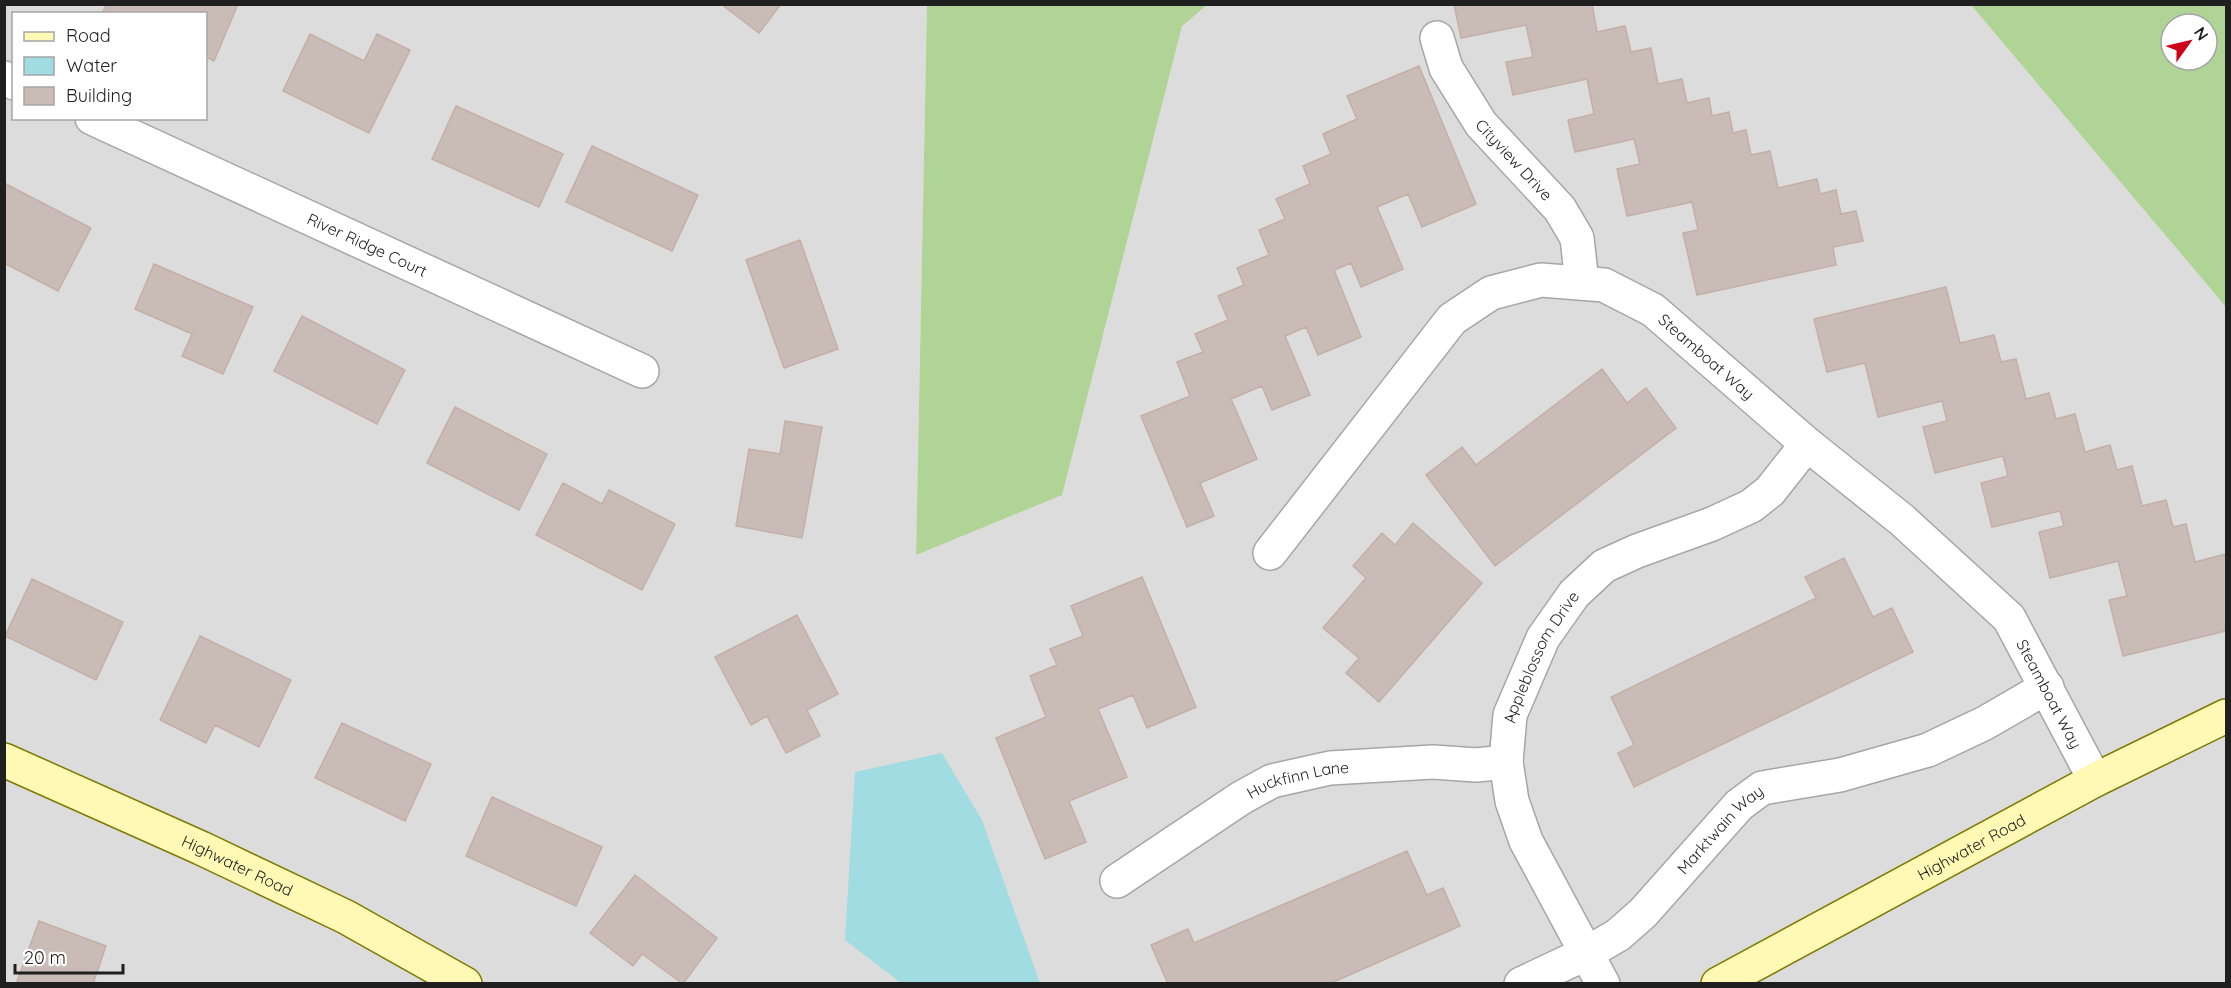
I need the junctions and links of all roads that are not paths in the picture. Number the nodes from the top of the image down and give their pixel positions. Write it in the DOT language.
graph roads {
  1 [pos="1437,38"];
  2 [pos="96,120"];
  3 [pos="1582,283"];
  4 [pos="642,371"];
  5 [pos="1807,444"];
  6 [pos="1269,553"];
  7 [pos="2046,687"];
  8 [pos="2226,717"];
  9 [pos="4,760"];
  10 [pos="1506,762"];
  11 [pos="2095,780"];
  12 [pos="1117,881"];
  13 [pos="1587,953"];
  14 [pos="465,984"];
  15 [pos="1521,984"];
  16 [pos="1603,984"];
  17 [pos="1718,984"];
  1 -- 3 [label="street, Cityview Drive"];
  2 -- 4 [label="street, River Ridge Court"];
  3 -- 5 [label="street, Steamboat Way"];
  3 -- 6 [label="street, Steamboat Way"];
  5 -- 7 [label="street, Steamboat Way"];
  5 -- 10 [label="street, Appleblossom Drive"];
  7 -- 11 [label="street, Steamboat Way"];
  7 -- 13 [label="street, Marktwain Way"];
  8 -- 11 [label="street, Highwater Road"];
  9 -- 14 [label="street, Highwater Road"];
  10 -- 12 [label="street, Huckfinn Lane"];
  10 -- 13 [label="street, Appleblossom Drive"];
  11 -- 17 [label="street, Highwater Road"];
  13 -- 15 [label="street, Marktwain Way"];
  13 -- 16 [label="street, Appleblossom Drive"];
}
